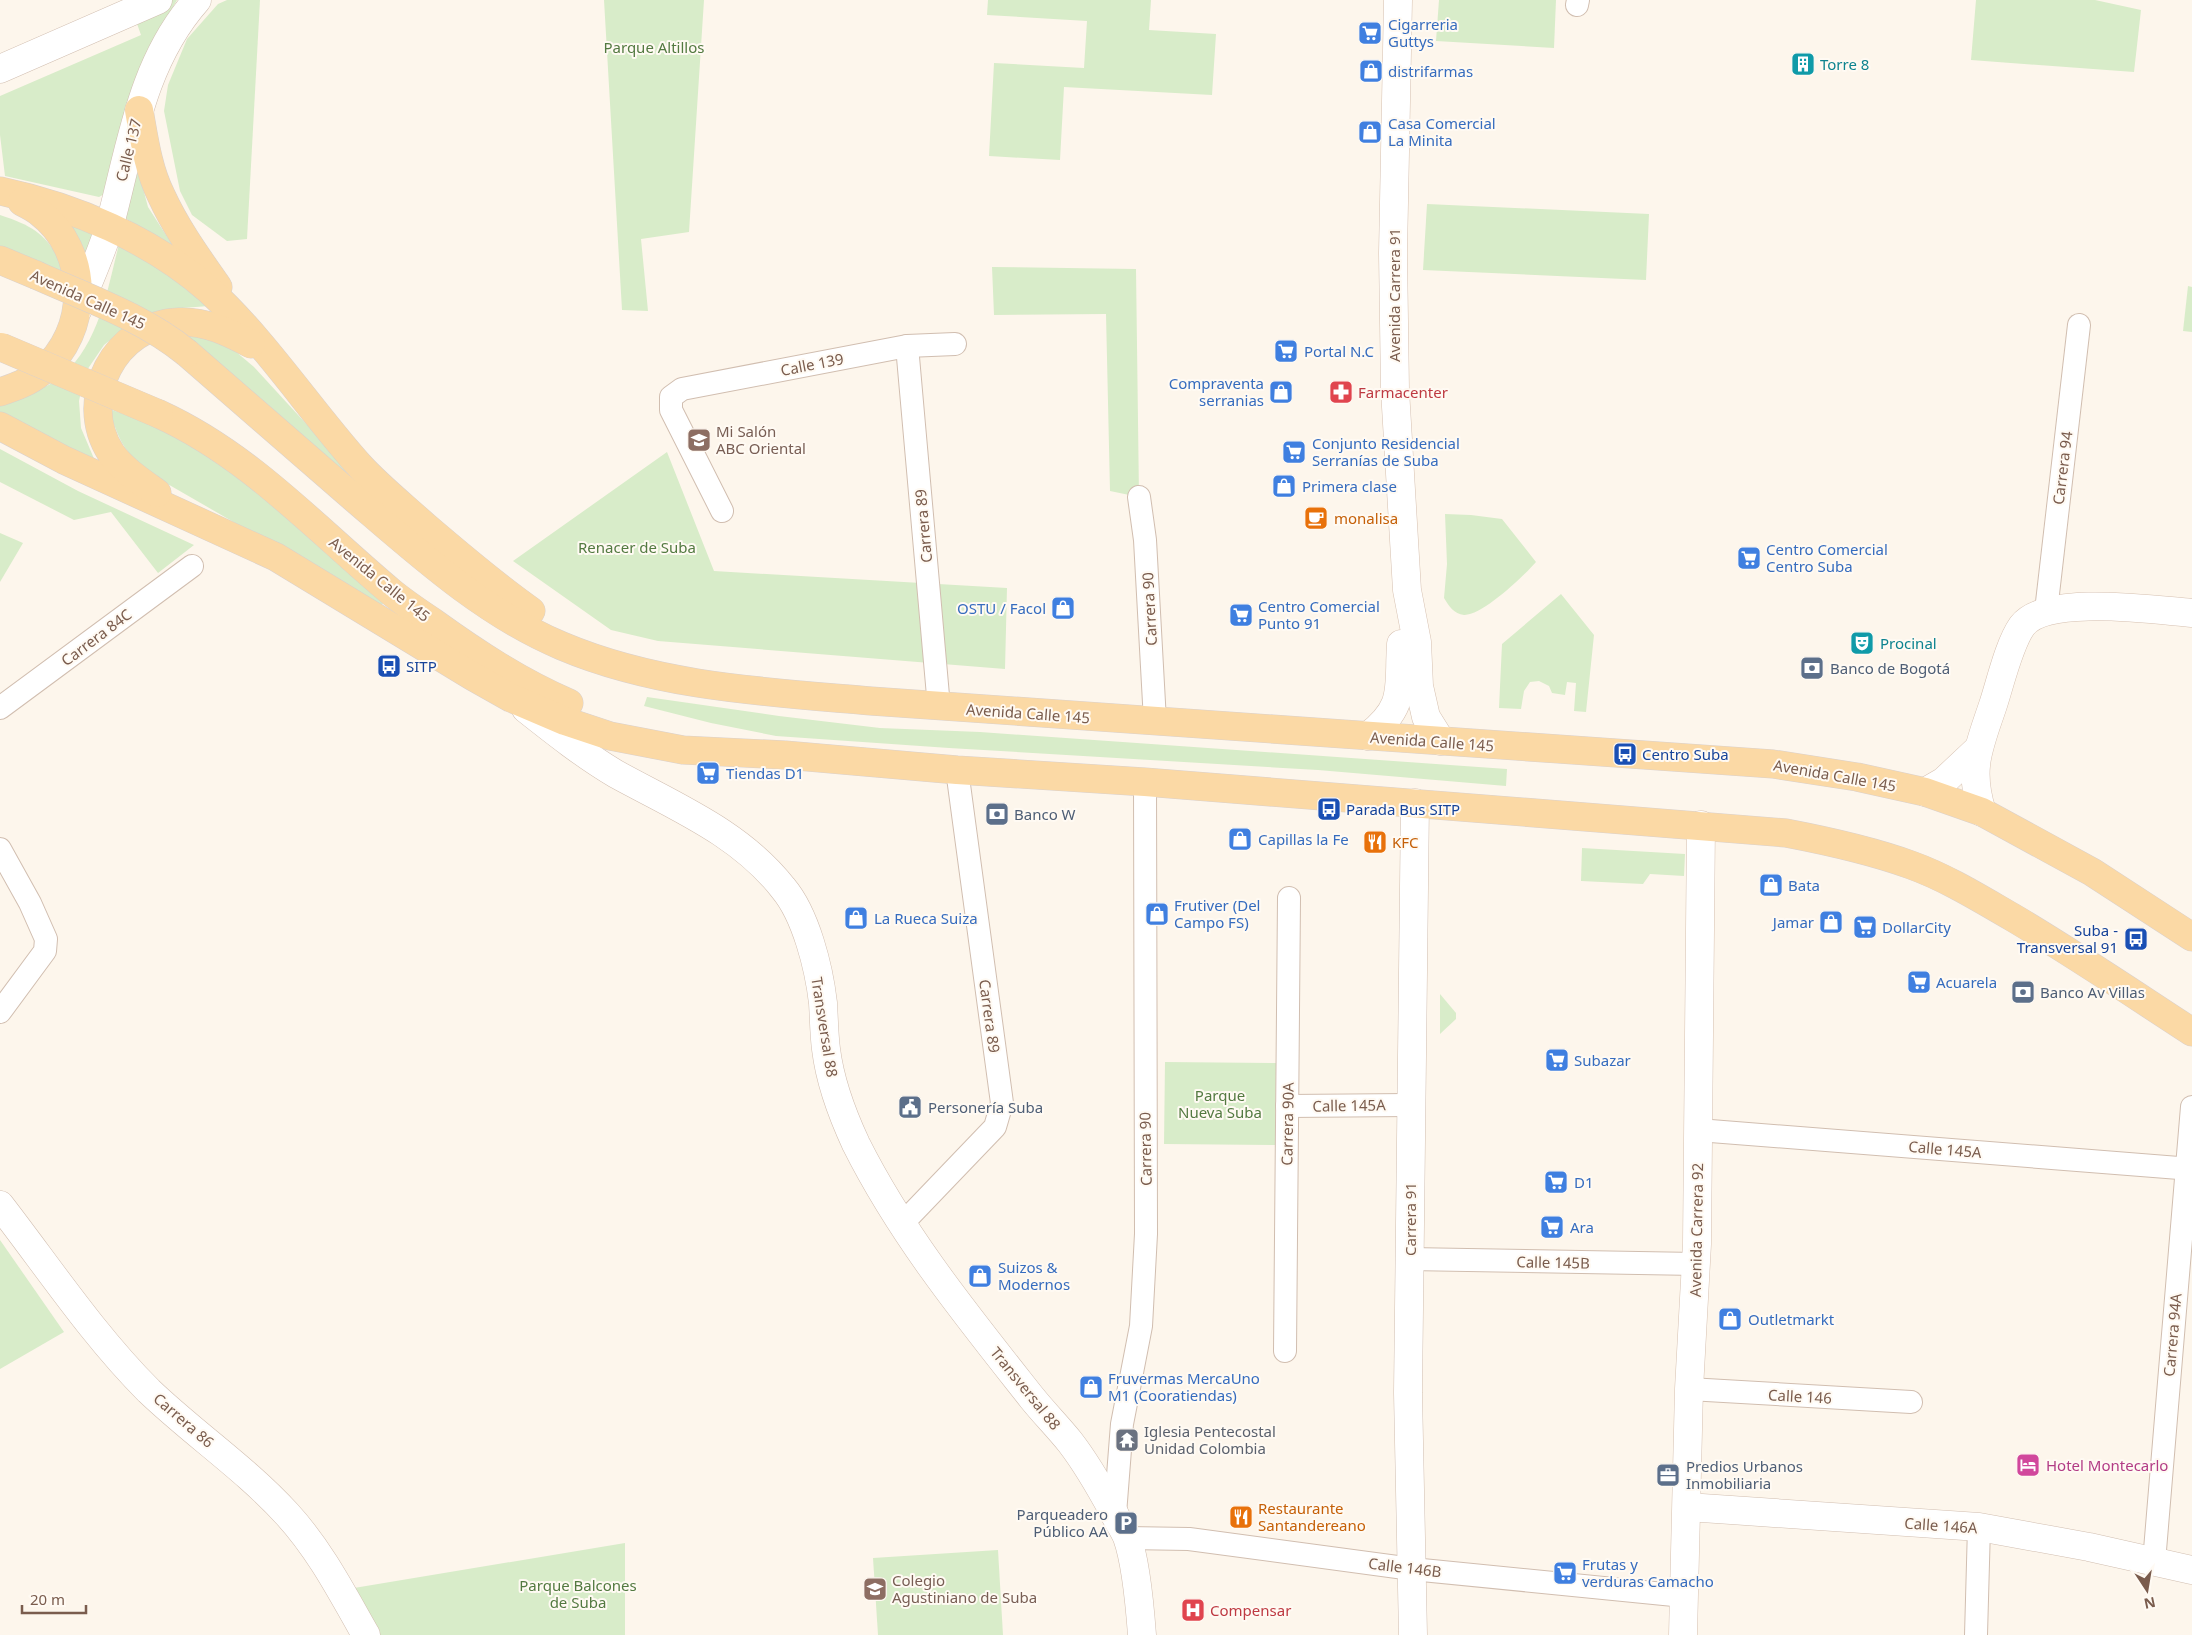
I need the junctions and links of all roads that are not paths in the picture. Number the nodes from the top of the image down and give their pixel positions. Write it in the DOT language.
graph roads {
  1 [pos="196,0"];
  2 [pos="1398,0"];
  3 [pos="146,5"];
  4 [pos="0,69"];
  5 [pos="139,110"];
  6 [pos="0,192"];
  7 [pos="109,226"];
  8 [pos="0,260"];
  9 [pos="78,309"];
  10 [pos="2079,325"];
  11 [pos="257,342"];
  12 [pos="956,344"];
  13 [pos="908,346"];
  14 [pos="0,347"];
  15 [pos="0,392"];
  16 [pos="0,426"];
  17 [pos="1139,497"];
  18 [pos="722,511"];
  19 [pos="209,526"];
  20 [pos="192,566"];
  21 [pos="1407,590"];
  22 [pos="2046,611"];
  23 [pos="2192,613"];
  24 [pos="634,670"];
  25 [pos="511,698"];
  26 [pos="939,706"];
  27 [pos="0,708"];
  28 [pos="1155,721"];
  29 [pos="1368,736"];
  30 [pos="1441,741"];
  31 [pos="1977,750"];
  32 [pos="785,755"];
  33 [pos="957,770"];
  34 [pos="1145,782"];
  35 [pos="1925,792"];
  36 [pos="1415,803"];
  37 [pos="1982,812"];
  38 [pos="1701,826"];
  39 [pos="0,849"];
  40 [pos="1289,898"];
  41 [pos="2192,937"];
  42 [pos="0,1012"];
  43 [pos="2192,1032"];
  44 [pos="1410,1104"];
  45 [pos="1287,1106"];
  46 [pos="2192,1107"];
  47 [pos="1698,1130"];
  48 [pos="2189,1168"];
  49 [pos="0,1204"];
  50 [pos="901,1225"];
  51 [pos="1409,1259"];
  52 [pos="1696,1264"];
  53 [pos="1285,1351"];
  54 [pos="1689,1389"];
  55 [pos="1911,1402"];
  56 [pos="1687,1507"];
  57 [pos="1121,1526"];
  58 [pos="1979,1527"];
  59 [pos="2154,1562"];
  60 [pos="1412,1569"];
  61 [pos="2192,1570"];
  62 [pos="1684,1596"];
  63 [pos="366,1635"];
  64 [pos="1142,1635"];
  65 [pos="1413,1635"];
  66 [pos="1683,1635"];
  67 [pos="1976,1635"];
  1 -- 5 [label="street, Calle 137"];
  2 -- 21 [label="street, Avenida Carrera 91"];
  3 -- 4 [label="street"];
  5 -- 7 [label="street, Calle 137"];
  5 -- 11 [label="main road"];
  6 -- 7 [label="main road, Avenida Calle 145"];
  6 -- 9 [label="main road"];
  7 -- 9 [label="street, Calle 137"];
  7 -- 11 [label="main road, Avenida Calle 145"];
  8 -- 24 [label="main road, Avenida Calle 145, bridge"];
  9 -- 15 [label="main road"];
  10 -- 22 [label="street, Carrera 94"];
  11 -- 19 [label="main road"];
  11 -- 24 [label="main road, Avenida Calle 145"];
  12 -- 13 [label="street, Calle 139"];
  13 -- 18 [label="street, Calle 139"];
  13 -- 26 [label="street, Carrera 89"];
  14 -- 32 [label="main road, Avenida Calle 145, bridge"];
  16 -- 19 [label="main road, Avenida Calle 145"];
  17 -- 28 [label="street, Carrera 90"];
  19 -- 25 [label="main road, Avenida Calle 145"];
  20 -- 27 [label="street, Carrera 84C"];
  21 -- 29 [label="street, Avenida Carrera 91"];
  21 -- 30 [label="street, Avenida Carrera 91"];
  22 -- 23 [label="street"];
  22 -- 31 [label="street"];
  24 -- 26 [label="main road, Avenida Calle 145"];
  25 -- 32 [label="main road, Avenida Calle 145"];
  25 -- 50 [label="street, Transversal 88"];
  26 -- 28 [label="main road, Avenida Calle 145"];
  28 -- 29 [label="main road, Avenida Calle 145"];
  29 -- 30 [label="main road, Avenida Calle 145"];
  30 -- 35 [label="main road, Avenida Calle 145"];
  31 -- 35 [label="street"];
  31 -- 37 [label="street"];
  32 -- 33 [label="main road, Avenida Calle 145"];
  33 -- 34 [label="main road, Avenida Calle 145"];
  33 -- 50 [label="street, Carrera 89"];
  34 -- 36 [label="main road, Avenida Calle 145"];
  34 -- 57 [label="street, Carrera 90"];
  35 -- 37 [label="main road, Avenida Calle 145"];
  36 -- 38 [label="main road, Avenida Calle 145"];
  36 -- 44 [label="street, Carrera 91"];
  37 -- 41 [label="main road, Avenida Calle 145"];
  38 -- 43 [label="main road, Avenida Calle 145"];
  38 -- 47 [label="street, Avenida Carrera 92"];
  39 -- 42 [label="street"];
  40 -- 45 [label="street, Carrera 90A"];
  44 -- 45 [label="street, Calle 145A"];
  44 -- 51 [label="street, Carrera 91"];
  45 -- 53 [label="street, Carrera 90A"];
  46 -- 48 [label="street, Carrera 94A"];
  47 -- 48 [label="street, Calle 145A"];
  47 -- 52 [label="street, Avenida Carrera 92"];
  48 -- 59 [label="street, Carrera 94A"];
  49 -- 63 [label="street, Carrera 86"];
  50 -- 57 [label="street, Transversal 88"];
  51 -- 52 [label="street, Calle 145B"];
  51 -- 60 [label="street, Carrera 91"];
  52 -- 54 [label="street, Avenida Carrera 92"];
  54 -- 55 [label="street, Calle 146"];
  54 -- 56 [label="street, Avenida Carrera 92"];
  56 -- 58 [label="street, Calle 146A"];
  56 -- 62 [label="street, Avenida Carrera 92"];
  57 -- 60 [label="street, Calle 146B"];
  57 -- 64 [label="street, Carrera 90"];
  58 -- 59 [label="street, Calle 146A"];
  58 -- 67 [label="street"];
  59 -- 61 [label="street, Calle 146A"];
  60 -- 62 [label="street, Calle 146B"];
  60 -- 65 [label="street, Carrera 91"];
  62 -- 66 [label="street, Avenida Carrera 92"];
}
